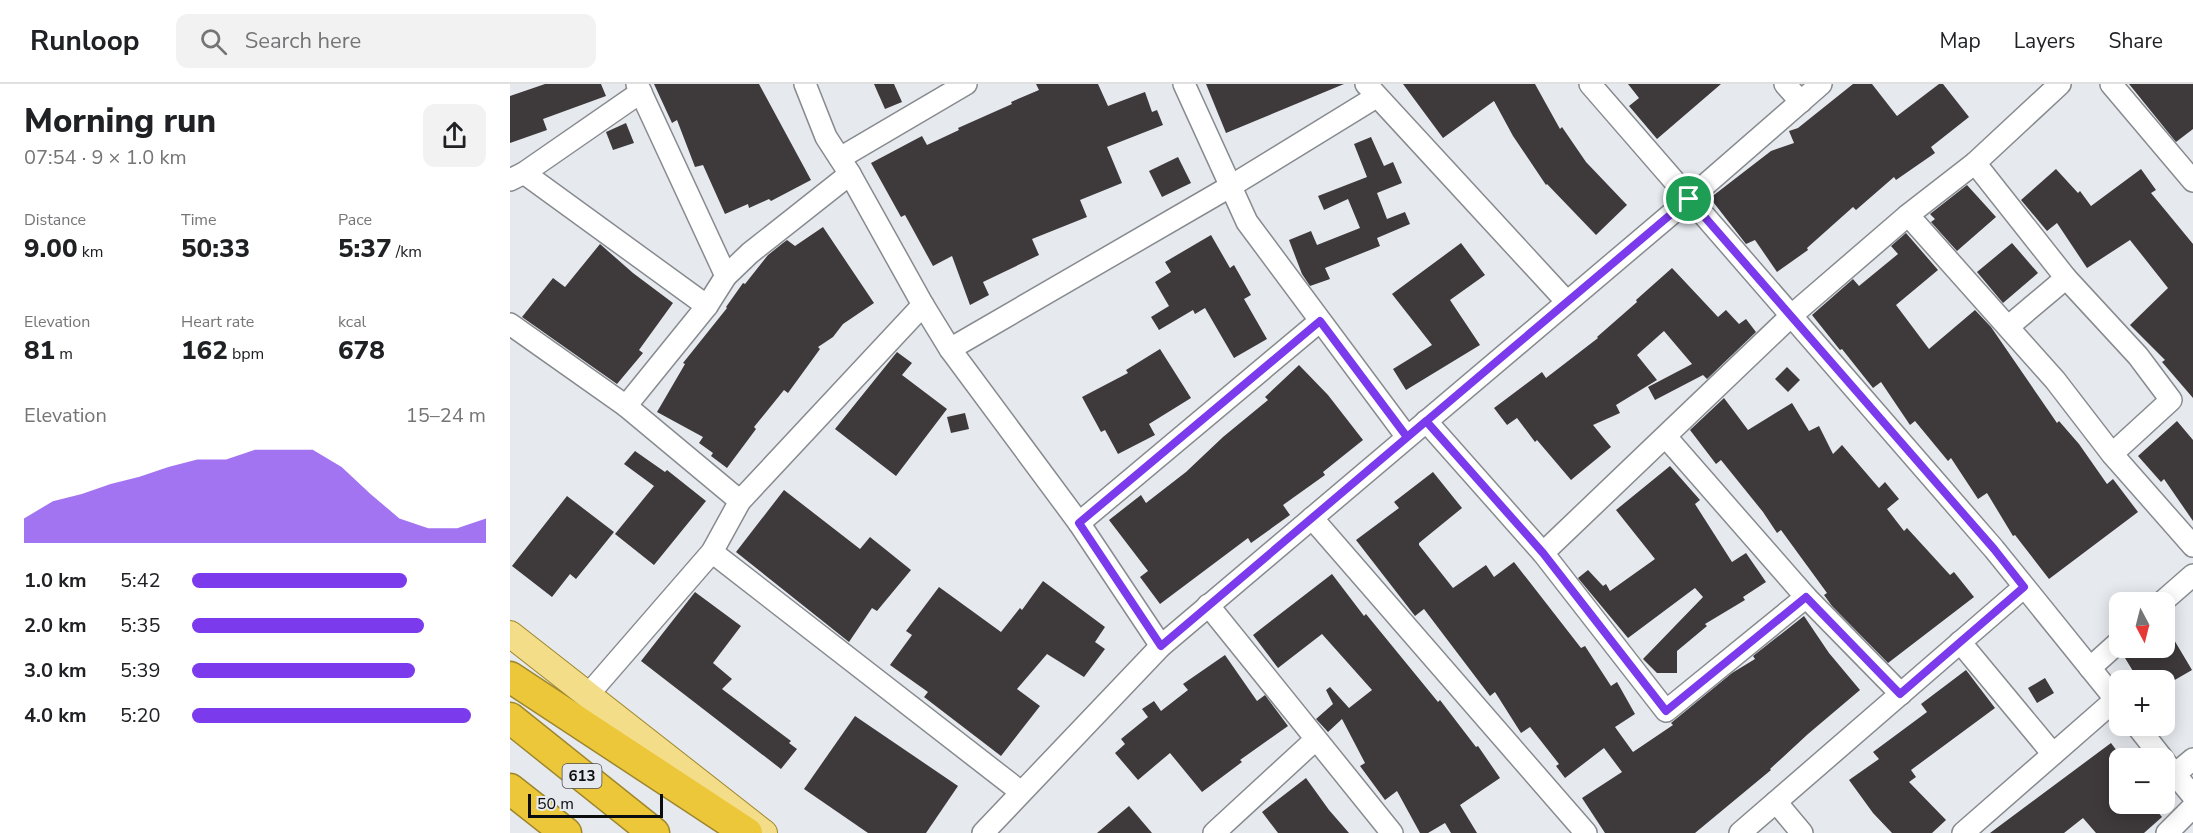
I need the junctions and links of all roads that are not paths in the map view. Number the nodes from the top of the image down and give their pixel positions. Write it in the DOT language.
graph roads {
  1 [pos="805,84"];
  2 [pos="966,84"];
  3 [pos="1184,84"];
  4 [pos="1590,84"];
  5 [pos="1785,84"];
  6 [pos="1821,84"];
  7 [pos="2111,84"];
  8 [pos="2051,87"];
  9 [pos="639,88"];
  10 [pos="1371,90"];
  11 [pos="1801,102"];
  12 [pos="1975,163"];
  13 [pos="845,166"];
  14 [pos="2190,172"];
  15 [pos="517,177"];
  16 [pos="1231,186"];
  17 [pos="1689,199"];
  18 [pos="1908,215"];
  19 [pos="726,276"];
  20 [pos="2066,278"];
  21 [pos="1567,302"];
  22 [pos="923,305"];
  23 [pos="707,306"];
  24 [pos="1792,315"];
  25 [pos="1320,321"];
  26 [pos="510,324"];
  27 [pos="2009,326"];
  28 [pos="950,349"];
  29 [pos="626,406"];
  30 [pos="1426,421"];
  31 [pos="1407,437"];
  32 [pos="1666,437"];
  33 [pos="2112,454"];
  34 [pos="740,501"];
  35 [pos="1312,518"];
  36 [pos="1079,523"];
  37 [pos="2193,546"];
  38 [pos="712,552"];
  39 [pos="1543,553"];
  40 [pos="2193,575"];
  41 [pos="2024,587"];
  42 [pos="2174,592"];
  43 [pos="1806,597"];
  44 [pos="1208,605"];
  45 [pos="510,634"];
  46 [pos="1960,642"];
  47 [pos="1161,646"];
  48 [pos="2109,651"];
  49 [pos="2090,668"];
  50 [pos="510,677"];
  51 [pos="2109,692"];
  52 [pos="1900,694"];
  53 [pos="587,696"];
  54 [pos="2109,708"];
  55 [pos="510,718"];
  56 [pos="2144,736"];
  57 [pos="1315,740"];
  58 [pos="2154,748"];
  59 [pos="2053,754"];
  60 [pos="2193,759"];
  61 [pos="2175,763"];
  62 [pos="2175,774"];
  63 [pos="510,789"];
  64 [pos="1021,792"];
  65 [pos="2193,796"];
  66 [pos="1776,802"];
  67 [pos="2193,807"];
  68 [pos="566,833"];
  69 [pos="654,833"];
  70 [pos="747,833"];
  71 [pos="764,833"];
  72 [pos="983,833"];
  73 [pos="1214,833"];
  74 [pos="1392,833"];
  75 [pos="1586,833"];
  76 [pos="1740,833"];
  77 [pos="1802,833"];
  78 [pos="1963,833"];
  79 [pos="2168,833"];
  1 -- 13 [label="street"];
  2 -- 13 [label="street"];
  3 -- 16 [label="street"];
  4 -- 17 [label="street"];
  5 -- 11 [label="street"];
  6 -- 11 [label="street"];
  7 -- 14 [label="street"];
  8 -- 12 [label="street"];
  9 -- 15 [label="street"];
  9 -- 19 [label="street"];
  10 -- 16 [label="street"];
  10 -- 21 [label="street"];
  11 -- 17 [label="street"];
  12 -- 18 [label="street"];
  12 -- 20 [label="street"];
  13 -- 19 [label="street"];
  13 -- 22 [label="street"];
  15 -- 23 [label="street"];
  16 -- 25 [label="street"];
  16 -- 28 [label="street"];
  17 -- 21 [label="street"];
  17 -- 24 [label="street"];
  18 -- 24 [label="street"];
  18 -- 27 [label="street"];
  19 -- 23 [label="street"];
  20 -- 27 [label="street"];
  20 -- 33 [label="street"];
  21 -- 30 [label="street"];
  22 -- 28 [label="street"];
  22 -- 34 [label="street"];
  23 -- 29 [label="street"];
  24 -- 32 [label="street"];
  24 -- 41 [label="street"];
  25 -- 31 [label="street"];
  25 -- 36 [label="street"];
  26 -- 29 [label="street"];
  27 -- 33 [label="street"];
  28 -- 36 [label="street"];
  29 -- 34 [label="street"];
  30 -- 31 [label="street"];
  30 -- 39 [label="street"];
  31 -- 35 [label="street"];
  32 -- 39 [label="street"];
  32 -- 43 [label="street"];
  33 -- 37 [label="street"];
  34 -- 38 [label="street"];
  35 -- 44 [label="street"];
  35 -- 75 [label="street"];
  36 -- 47 [label="street"];
  38 -- 53 [label="street"];
  38 -- 64 [label="street"];
  39 -- 43 [label="street"];
  40 -- 42 [label="street"];
  41 -- 46 [label="street"];
  41 -- 49 [label="street"];
  43 -- 52 [label="street"];
  44 -- 47 [label="street"];
  44 -- 57 [label="street"];
  45 -- 53 [label="main road"];
  46 -- 52 [label="street"];
  46 -- 59 [label="street"];
  47 -- 64 [label="street"];
  48 -- 49 [label="street"];
  49 -- 51 [label="street"];
  50 -- 70 [label="highway"];
  52 -- 66 [label="street"];
  53 -- 71 [label="main road"];
  54 -- 59 [label="street"];
  55 -- 69 [label="highway, 613"];
  56 -- 58 [label="street"];
  57 -- 73 [label="street"];
  57 -- 74 [label="street"];
  59 -- 78 [label="street"];
  60 -- 61 [label="street"];
  62 -- 65 [label="street"];
  63 -- 68 [label="highway"];
  64 -- 72 [label="street"];
  66 -- 76 [label="street"];
  66 -- 77 [label="street"];
  67 -- 79 [label="street"];
}
